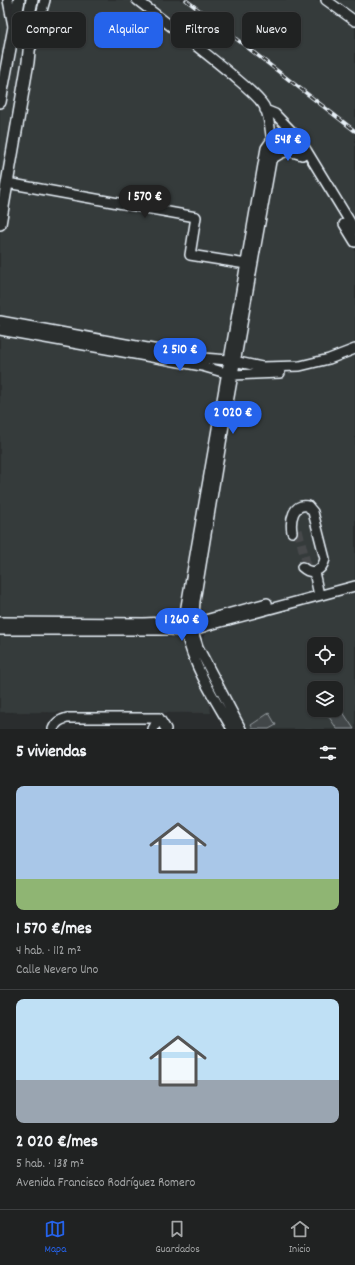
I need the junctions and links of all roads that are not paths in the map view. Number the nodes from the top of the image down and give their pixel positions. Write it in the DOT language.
graph roads {
  1 [pos="8,0"];
  2 [pos="19,0"];
  3 [pos="32,0"];
  4 [pos="45,0"];
  5 [pos="137,0"];
  6 [pos="326,0"];
  7 [pos="17,12"];
  8 [pos="12,19"];
  9 [pos="355,21"];
  10 [pos="12,39"];
  11 [pos="28,62"];
  12 [pos="0,102"];
  13 [pos="265,110"];
  14 [pos="288,128"];
  15 [pos="271,141"];
  16 [pos="302,155"];
  17 [pos="271,160"];
  18 [pos="7,183"];
  19 [pos="1,208"];
  20 [pos="0,224"];
  21 [pos="355,230"];
  22 [pos="355,242"];
  23 [pos="246,264"];
  24 [pos="0,321"];
  25 [pos="0,330"];
  26 [pos="355,349"];
  27 [pos="355,356"];
  28 [pos="218,359"];
  29 [pos="237,361"];
  30 [pos="217,370"];
  31 [pos="283,370"];
  32 [pos="234,374"];
  33 [pos="295,531"];
  34 [pos="355,580"];
  35 [pos="355,586"];
  36 [pos="319,592"];
  37 [pos="189,621"];
  38 [pos="0,622"];
  39 [pos="0,630"];
  40 [pos="189,631"];
  41 [pos="159,718"];
  42 [pos="53,729"];
  43 [pos="153,729"];
  44 [pos="166,729"];
  45 [pos="232,729"];
  46 [pos="241,729"];
  1 -- 8 [label="street"];
  2 -- 7 [label="main road"];
  3 -- 11 [label="main road"];
  4 -- 11 [label="street"];
  5 -- 13 [label="street"];
  6 -- 9 [label="street"];
  10 -- 12 [label="main road"];
  11 -- 18 [label="main road"];
  13 -- 14 [label="street"];
  13 -- 15 [label="street"];
  14 -- 16 [label="street"];
  14 -- 21 [label="street"];
  15 -- 17 [label="street"];
  15 -- 23 [label="street"];
  16 -- 17 [label="street"];
  16 -- 22 [label="street"];
  17 -- 29 [label="street"];
  18 -- 19 [label="main road"];
  18 -- 23 [label="street"];
  19 -- 20 [label="main road"];
  23 -- 29 [label="street"];
  24 -- 28 [label="street"];
  25 -- 30 [label="street"];
  26 -- 31 [label="street"];
  27 -- 31 [label="street"];
  28 -- 29 [label="street"];
  28 -- 30 [label="street"];
  29 -- 31 [label="street"];
  29 -- 32 [label="street"];
  29 -- 32 [label="street"];
  30 -- 32 [label="street"];
  31 -- 32 [label="street"];
  32 -- 37 [label="street"];
  33 -- 36 [label="street"];
  34 -- 36 [label="street"];
  35 -- 36 [label="street"];
  36 -- 37 [label="street"];
  36 -- 40 [label="street"];
  37 -- 38 [label="street"];
  37 -- 40 [label="street"];
  39 -- 40 [label="street"];
  40 -- 45 [label="street"];
  40 -- 46 [label="street"];
  41 -- 42 [label="street"];
  41 -- 43 [label="street"];
  41 -- 44 [label="street"];
}
